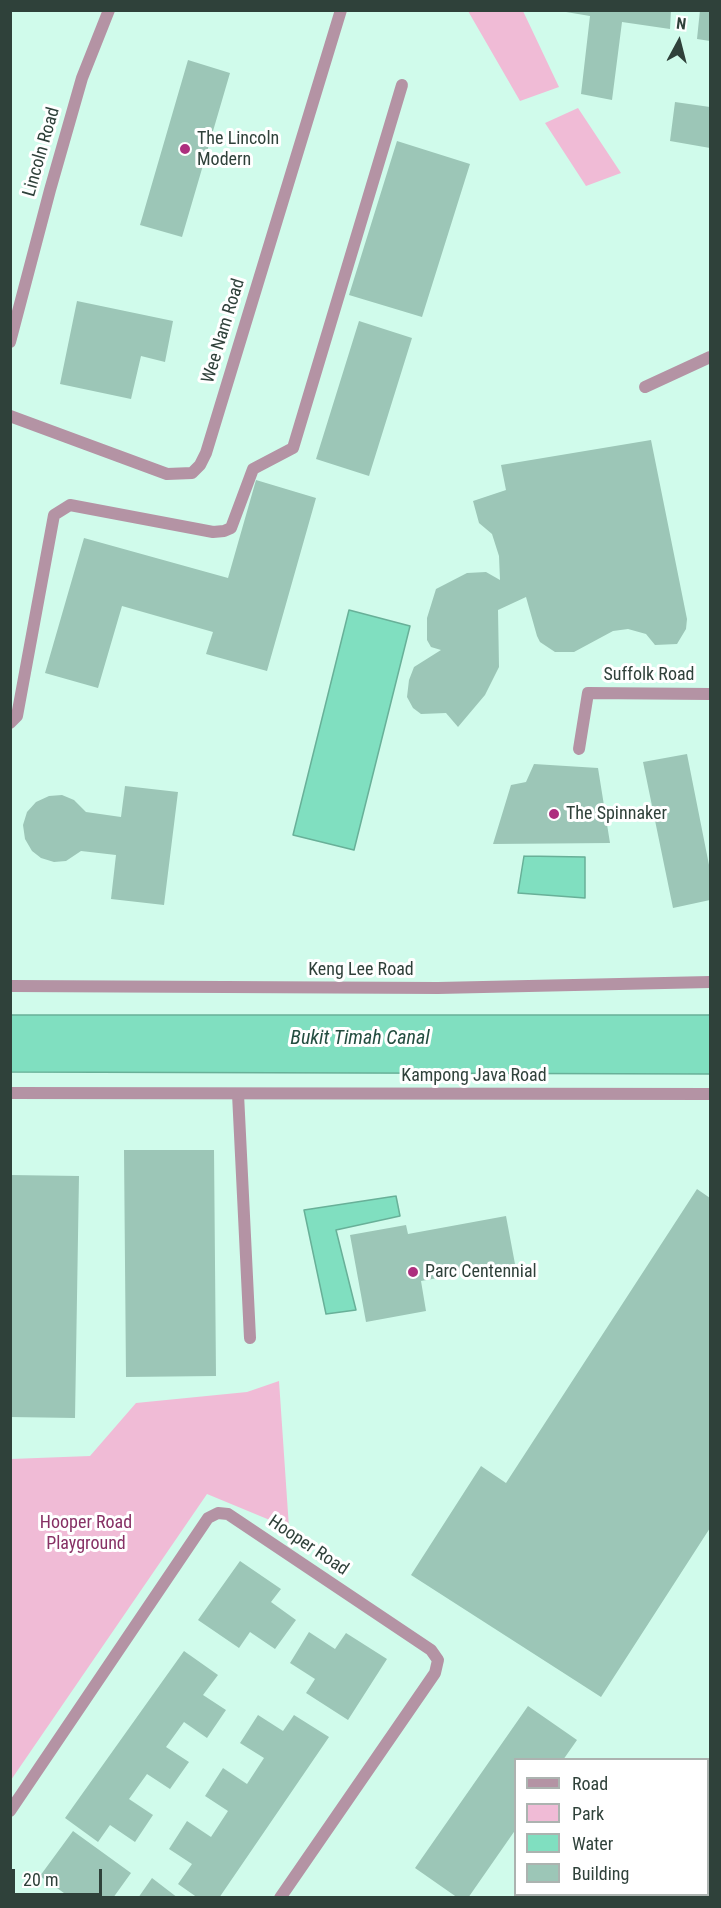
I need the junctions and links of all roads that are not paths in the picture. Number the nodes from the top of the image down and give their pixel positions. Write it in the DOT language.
graph roads {
  1 [pos="109,10"];
  2 [pos="341,10"];
  3 [pos="402,85"];
  4 [pos="10,342"];
  5 [pos="711,357"];
  6 [pos="645,387"];
  7 [pos="10,416"];
  8 [pos="711,694"];
  9 [pos="10,723"];
  10 [pos="579,749"];
  11 [pos="711,982"];
  12 [pos="10,986"];
  13 [pos="10,1093"];
  14 [pos="238,1094"];
  15 [pos="711,1094"];
  16 [pos="250,1338"];
  17 [pos="10,1811"];
  18 [pos="280,1898"];
  1 -- 4 [label="street, Lincoln Road"];
  2 -- 7 [label="street, Wee Nam Road"];
  3 -- 9 [label="street"];
  5 -- 6 [label="street"];
  8 -- 10 [label="street, Suffolk Road"];
  11 -- 12 [label="street, Keng Lee Road"];
  13 -- 14 [label="street, Kampong Java Road"];
  14 -- 15 [label="street, Kampong Java Road"];
  14 -- 16 [label="street"];
  17 -- 18 [label="street, Hooper Road"];
}
